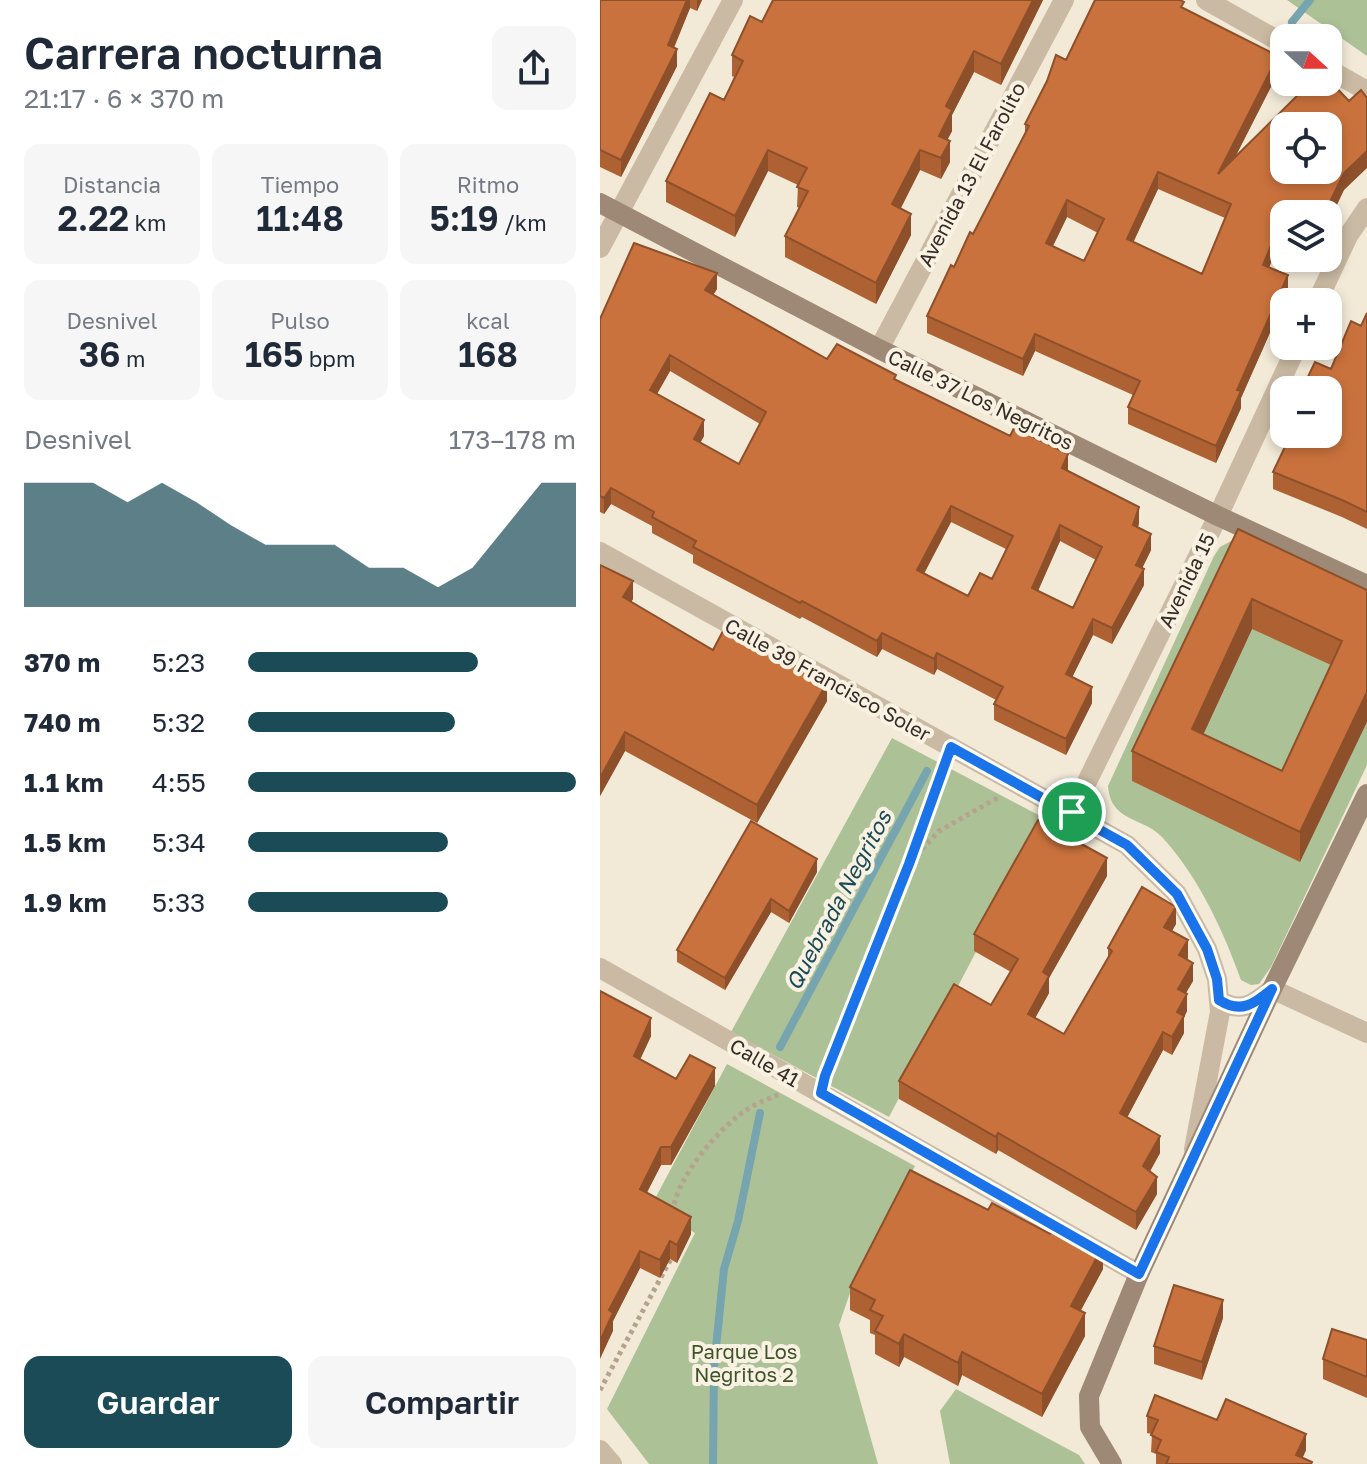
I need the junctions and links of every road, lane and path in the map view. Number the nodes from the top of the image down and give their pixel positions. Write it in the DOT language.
graph roads {
  1 [pos="733,0"];
  2 [pos="1064,0"];
  3 [pos="1206,0"];
  4 [pos="1270,36"];
  5 [pos="1342,77"];
  6 [pos="1367,91"];
  7 [pos="600,203"];
  8 [pos="1367,208"];
  9 [pos="619,213"];
  10 [pos="600,248"];
  11 [pos="1324,288"];
  12 [pos="879,349"];
  13 [pos="1290,360"];
  14 [pos="1218,516"];
  15 [pos="600,552"];
  16 [pos="1367,585"];
  17 [pos="951,747"];
  18 [pos="1021,784"];
  19 [pos="1367,794"];
  20 [pos="1072,812"];
  21 [pos="1362,817"];
  22 [pos="909,864"];
  23 [pos="600,968"];
  24 [pos="1272,989"];
  25 [pos="1219,1000"];
  26 [pos="1367,1033"];
  27 [pos="812,1088"];
  28 [pos="1191,1164"];
  29 [pos="674,1219"];
  30 [pos="680,1243"];
  31 [pos="1139,1274"];
  32 [pos="600,1390"];
  33 [pos="600,1450"];
  34 [pos="612,1464"];
  35 [pos="1112,1464"];
  1 -- 9 [label="street"];
  2 -- 12 [label="street, Avenida 13 El Farolito"];
  3 -- 4 [label="street"];
  5 -- 6 [label="street"];
  7 -- 9 [label="street, Calle 37 Los Negritos"];
  8 -- 11 [label="street"];
  9 -- 10 [label="street"];
  9 -- 12 [label="street, Calle 37 Los Negritos"];
  12 -- 14 [label="street, Calle 37 Los Negritos"];
  13 -- 14 [label="street, Avenida 15"];
  14 -- 16 [label="street, Calle 37 Los Negritos"];
  14 -- 20 [label="street, Avenida 15"];
  15 -- 17 [label="street, Calle 39 Francisco Soler"];
  17 -- 18 [label="street, Calle 39 Francisco Soler"];
  17 -- 22 [label="path"];
  18 -- 20 [label="street, Calle 39 Francisco Soler"];
  18 -- 22 [label="path"];
  19 -- 21 [label="street"];
  20 -- 25 [label="street, Calle 39 Francisco Soler"];
  21 -- 24 [label="street"];
  22 -- 27 [label="path"];
  23 -- 27 [label="street, Calle 41"];
  24 -- 25 [label="street"];
  24 -- 26 [label="street"];
  24 -- 28 [label="street"];
  25 -- 28 [label="street, Calle 39 Francisco Soler"];
  27 -- 29 [label="path"];
  27 -- 31 [label="street, Calle 41"];
  28 -- 31 [label="street"];
  30 -- 32 [label="path"];
  31 -- 35 [label="street"];
  33 -- 34 [label="street"];
}
